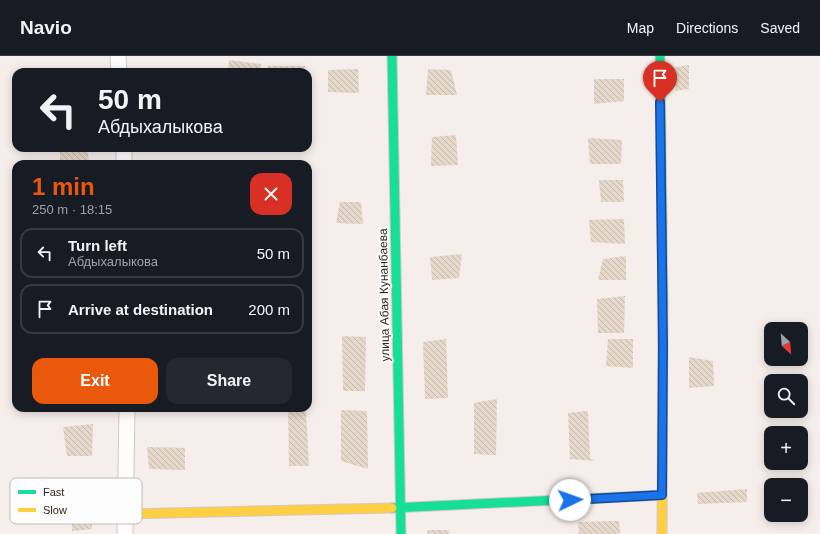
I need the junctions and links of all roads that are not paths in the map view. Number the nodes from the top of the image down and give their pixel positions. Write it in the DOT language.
graph roads {
  1 [pos="118,56"];
  2 [pos="392,56"];
  3 [pos="660,56"];
  4 [pos="119,68"];
  5 [pos="127,412"];
  6 [pos="126,478"];
  7 [pos="662,495"];
  8 [pos="400,508"];
  9 [pos="142,514"];
  10 [pos="401,534"];
  11 [pos="662,534"];
  1 -- 4 [label="street"];
  2 -- 8 [label="street, улица Абая Кунанбаева"];
  3 -- 7 [label="street"];
  5 -- 6 [label="street"];
  7 -- 8 [label="street"];
  7 -- 11 [label="street"];
  8 -- 9 [label="street"];
  8 -- 10 [label="street, улица Абая Кунанбаева"];
}
